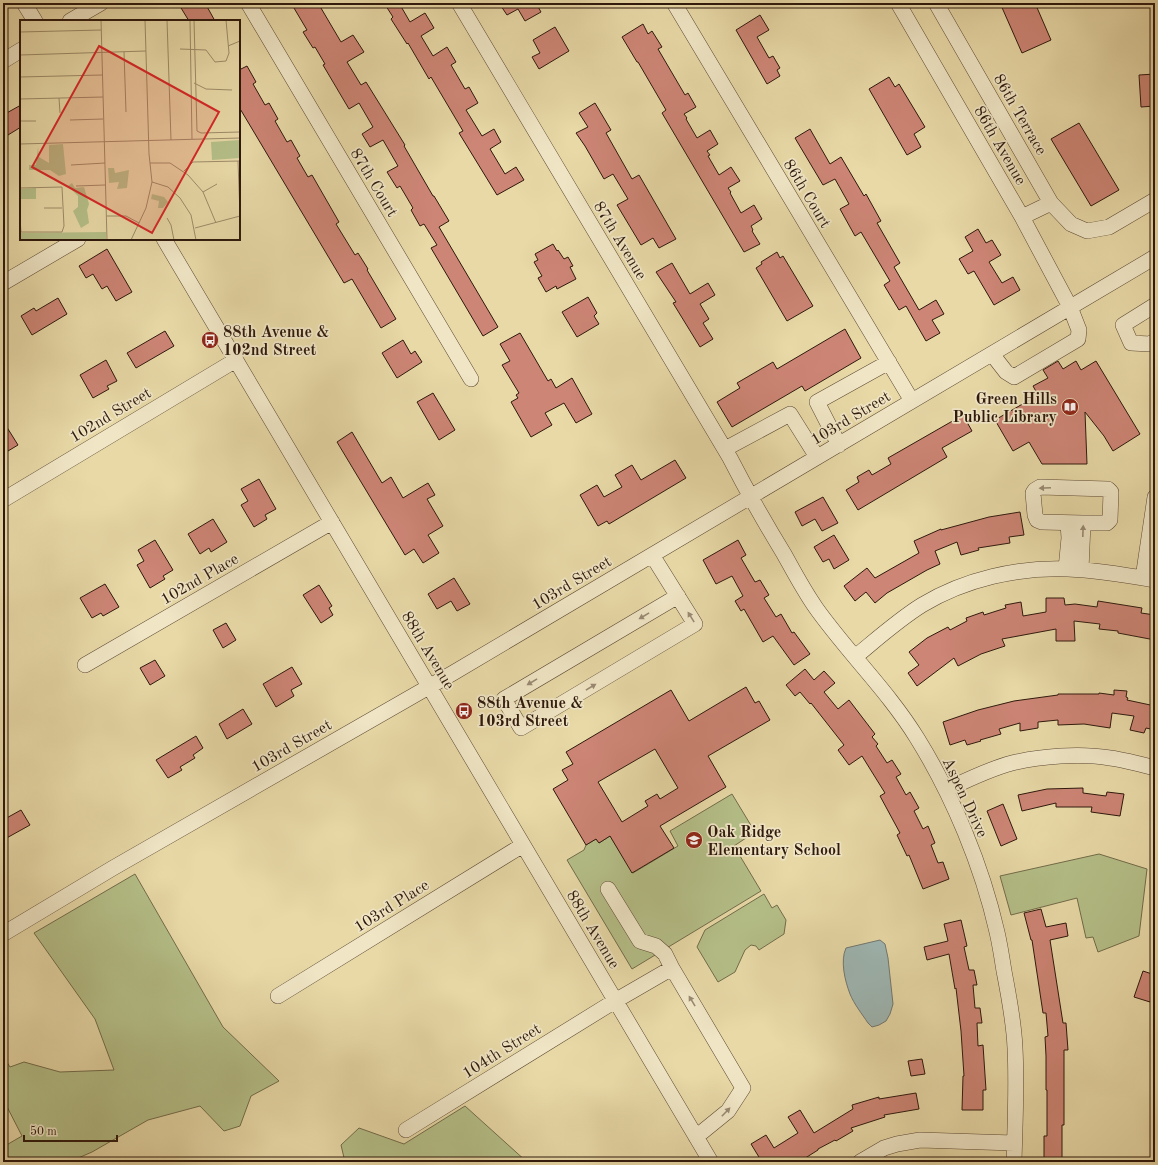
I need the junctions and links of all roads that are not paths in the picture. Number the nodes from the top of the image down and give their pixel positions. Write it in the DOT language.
graph roads {
  1 [pos="24,3"];
  2 [pos="101,3"];
  3 [pos="248,3"];
  4 [pos="459,3"];
  5 [pos="674,3"];
  6 [pos="898,3"];
  7 [pos="936,3"];
  8 [pos="34,20"];
  9 [pos="72,20"];
  10 [pos="20,51"];
  11 [pos="3,61"];
  12 [pos="1155,200"];
  13 [pos="1051,203"];
  14 [pos="1022,217"];
  15 [pos="76,240"];
  16 [pos="165,240"];
  17 [pos="1154,261"];
  18 [pos="3,283"];
  19 [pos="1155,305"];
  20 [pos="1070,308"];
  21 [pos="1155,341"];
  22 [pos="992,354"];
  23 [pos="236,360"];
  24 [pos="889,362"];
  25 [pos="471,379"];
  26 [pos="912,401"];
  27 [pos="839,445"];
  28 [pos="725,449"];
  29 [pos="818,457"];
  30 [pos="750,497"];
  31 [pos="1155,497"];
  32 [pos="3,500"];
  33 [pos="332,522"];
  34 [pos="1076,523"];
  35 [pos="652,555"];
  36 [pos="1066,569"];
  37 [pos="1081,570"];
  38 [pos="1149,579"];
  39 [pos="678,596"];
  40 [pos="855,657"];
  41 [pos="85,665"];
  42 [pos="429,687"];
  43 [pos="1155,768"];
  44 [pos="946,790"];
  45 [pos="523,845"];
  46 [pos="608,889"];
  47 [pos="3,934"];
  48 [pos="672,968"];
  49 [pos="278,996"];
  50 [pos="615,1001"];
  51 [pos="406,1130"];
  52 [pos="696,1137"];
  53 [pos="1014,1143"];
  54 [pos="711,1162"];
  55 [pos="860,1162"];
  56 [pos="1014,1162"];
  1 -- 8 [label="street"];
  2 -- 9 [label="street"];
  3 -- 25 [label="street, 87th Court"];
  4 -- 28 [label="street, 87th Avenue"];
  5 -- 24 [label="street, 86th Court"];
  6 -- 14 [label="street, 86th Avenue"];
  7 -- 13 [label="street, 86th Terrace"];
  10 -- 11 [label="street"];
  12 -- 13 [label="street, 86th Terrace"];
  13 -- 14 [label="street"];
  14 -- 20 [label="street, 86th Avenue"];
  15 -- 18 [label="street"];
  16 -- 23 [label="street, 88th Avenue"];
  17 -- 20 [label="street, 103rd Street"];
  19 -- 21 [label="street"];
  20 -- 22 [label="street, 103rd Street"];
  20 -- 22 [label="street, 86th Avenue"];
  22 -- 26 [label="street, 103rd Street"];
  23 -- 32 [label="street, 102nd Street"];
  23 -- 33 [label="street, 88th Avenue"];
  24 -- 26 [label="street, 86th Court"];
  24 -- 27 [label="street"];
  26 -- 27 [label="street, 103rd Street"];
  27 -- 29 [label="street, 103rd Street"];
  28 -- 29 [label="street"];
  28 -- 30 [label="street, 87th Avenue"];
  29 -- 30 [label="street, 103rd Street"];
  30 -- 35 [label="street, 103rd Street"];
  30 -- 40 [label="street, Aspen Drive"];
  31 -- 38 [label="street"];
  33 -- 41 [label="street, 102nd Place"];
  33 -- 42 [label="street, 88th Avenue"];
  34 -- 34 [label="street, one-way"];
  34 -- 36 [label="street"];
  37 -- 34 [label="street, one-way"];
  35 -- 39 [label="street"];
  35 -- 42 [label="street, 103rd Street"];
  36 -- 37 [label="street"];
  36 -- 40 [label="street"];
  37 -- 38 [label="street"];
  39 -- 39 [label="street, one-way"];
  40 -- 44 [label="street, Aspen Drive"];
  42 -- 45 [label="street, 88th Avenue"];
  42 -- 47 [label="street, 103rd Street"];
  43 -- 44 [label="street"];
  44 -- 53 [label="street, Aspen Drive"];
  45 -- 49 [label="street, 103rd Place"];
  45 -- 50 [label="street, 88th Avenue"];
  46 -- 48 [label="street"];
  48 -- 50 [label="street, 104th Street"];
  52 -- 48 [label="street, one-way"];
  50 -- 51 [label="street, 104th Street"];
  50 -- 52 [label="street, 88th Avenue"];
  52 -- 54 [label="street, 88th Avenue"];
  53 -- 55 [label="street"];
  53 -- 56 [label="street, Aspen Drive"];
}
